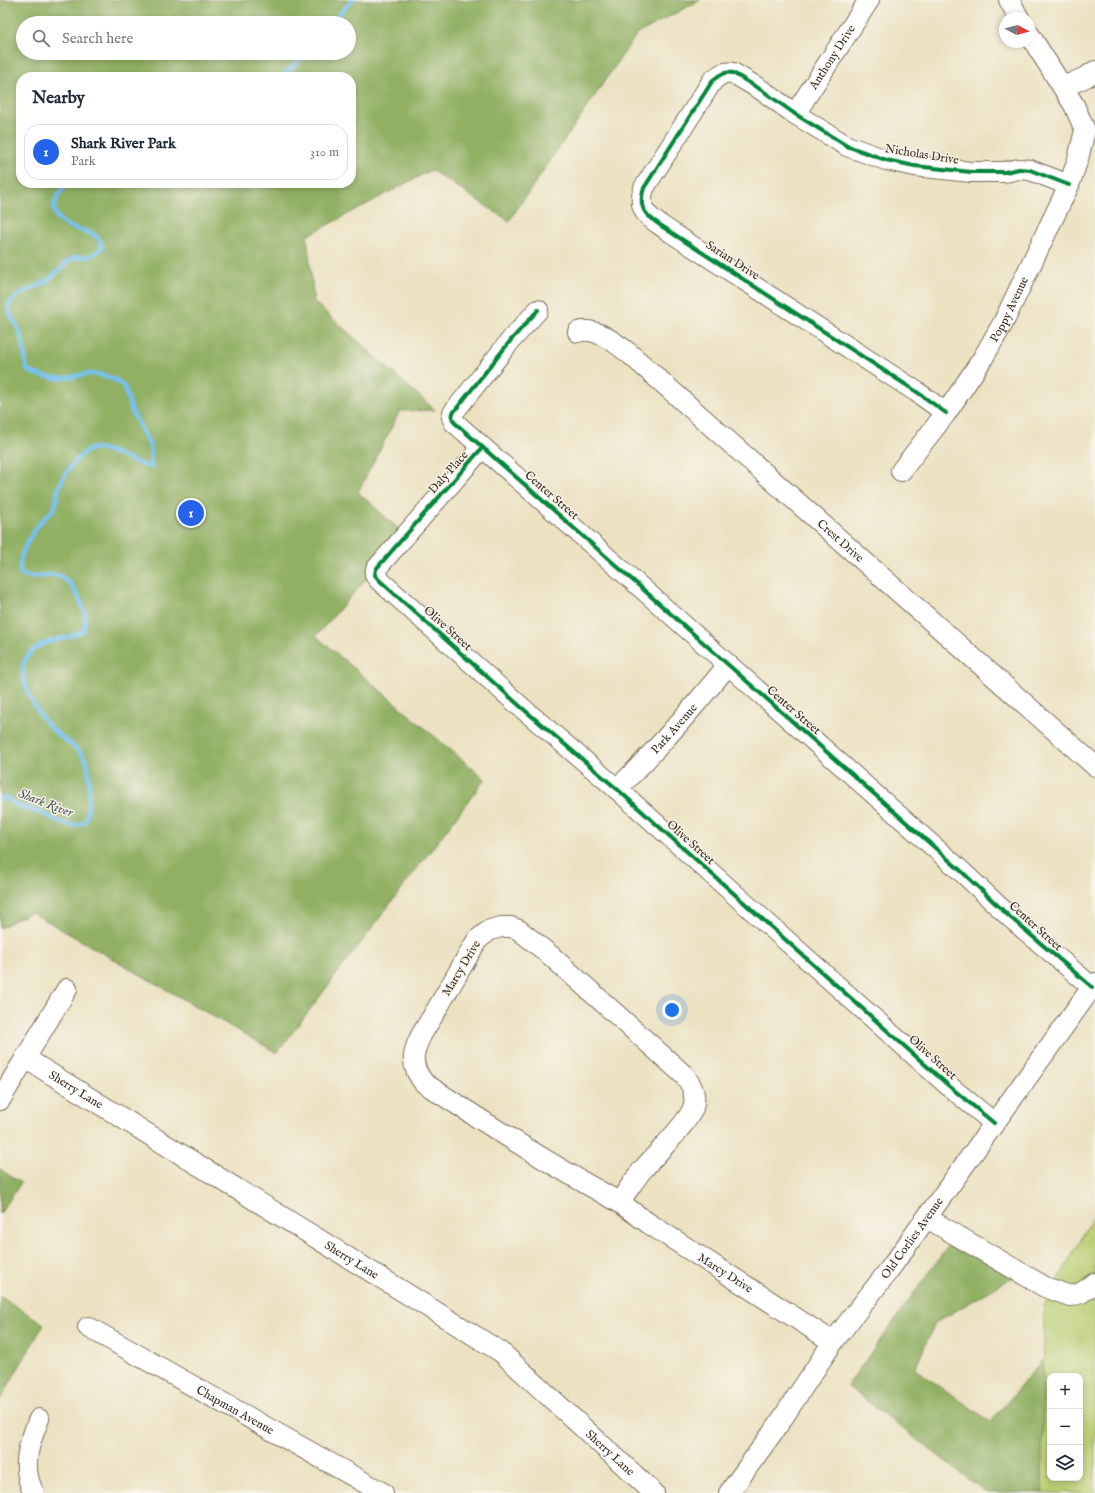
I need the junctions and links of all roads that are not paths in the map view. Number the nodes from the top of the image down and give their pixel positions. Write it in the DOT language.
graph roads {
  1 [pos="869,0"];
  2 [pos="1009,0"];
  3 [pos="1016,12"];
  4 [pos="1035,43"];
  5 [pos="1095,72"];
  6 [pos="720,75"];
  7 [pos="1063,87"];
  8 [pos="795,114"];
  9 [pos="1090,129"];
  10 [pos="1068,185"];
  11 [pos="538,310"];
  12 [pos="578,332"];
  13 [pos="946,413"];
  14 [pos="482,448"];
  15 [pos="901,471"];
  16 [pos="375,575"];
  17 [pos="728,665"];
  18 [pos="1095,766"];
  19 [pos="617,789"];
  20 [pos="1094,985"];
  21 [pos="67,989"];
  22 [pos="25,1058"];
  23 [pos="0,1100"];
  24 [pos="994,1123"];
  25 [pos="619,1202"];
  26 [pos="927,1218"];
  27 [pos="1095,1283"];
  28 [pos="88,1327"];
  29 [pos="833,1342"];
  30 [pos="39,1419"];
  31 [pos="34,1493"];
  32 [pos="383,1493"];
  33 [pos="654,1493"];
  34 [pos="729,1493"];
  1 -- 8 [label="street, Anthony Drive"];
  2 -- 3 [label="street"];
  4 -- 7 [label="street, Poppy Avenue"];
  5 -- 7 [label="street"];
  6 -- 8 [label="street, Nicholas Drive"];
  6 -- 13 [label="street, Sarian Drive"];
  7 -- 9 [label="street, Poppy Avenue"];
  8 -- 10 [label="street, Nicholas Drive"];
  9 -- 10 [label="street, Poppy Avenue"];
  10 -- 13 [label="street, Poppy Avenue"];
  11 -- 14 [label="street, Daly Place"];
  12 -- 18 [label="street, Crest Drive"];
  13 -- 15 [label="street, Poppy Avenue"];
  14 -- 16 [label="street, Daly Place"];
  14 -- 17 [label="street, Center Street"];
  16 -- 19 [label="street, Olive Street"];
  17 -- 19 [label="street, Park Avenue"];
  17 -- 20 [label="street, Center Street"];
  19 -- 24 [label="street, Olive Street"];
  20 -- 24 [label="street, Old Corlies Avenue"];
  21 -- 22 [label="street"];
  22 -- 23 [label="street"];
  22 -- 33 [label="street, Sherry Lane"];
  24 -- 26 [label="street, Old Corlies Avenue"];
  25 -- 25 [label="street, Marcy Drive"];
  25 -- 29 [label="street, Marcy Drive"];
  26 -- 27 [label="street"];
  26 -- 29 [label="street, Old Corlies Avenue"];
  28 -- 32 [label="street, Chapman Avenue"];
  29 -- 34 [label="street, Old Corlies Avenue"];
  30 -- 31 [label="street"];
}
